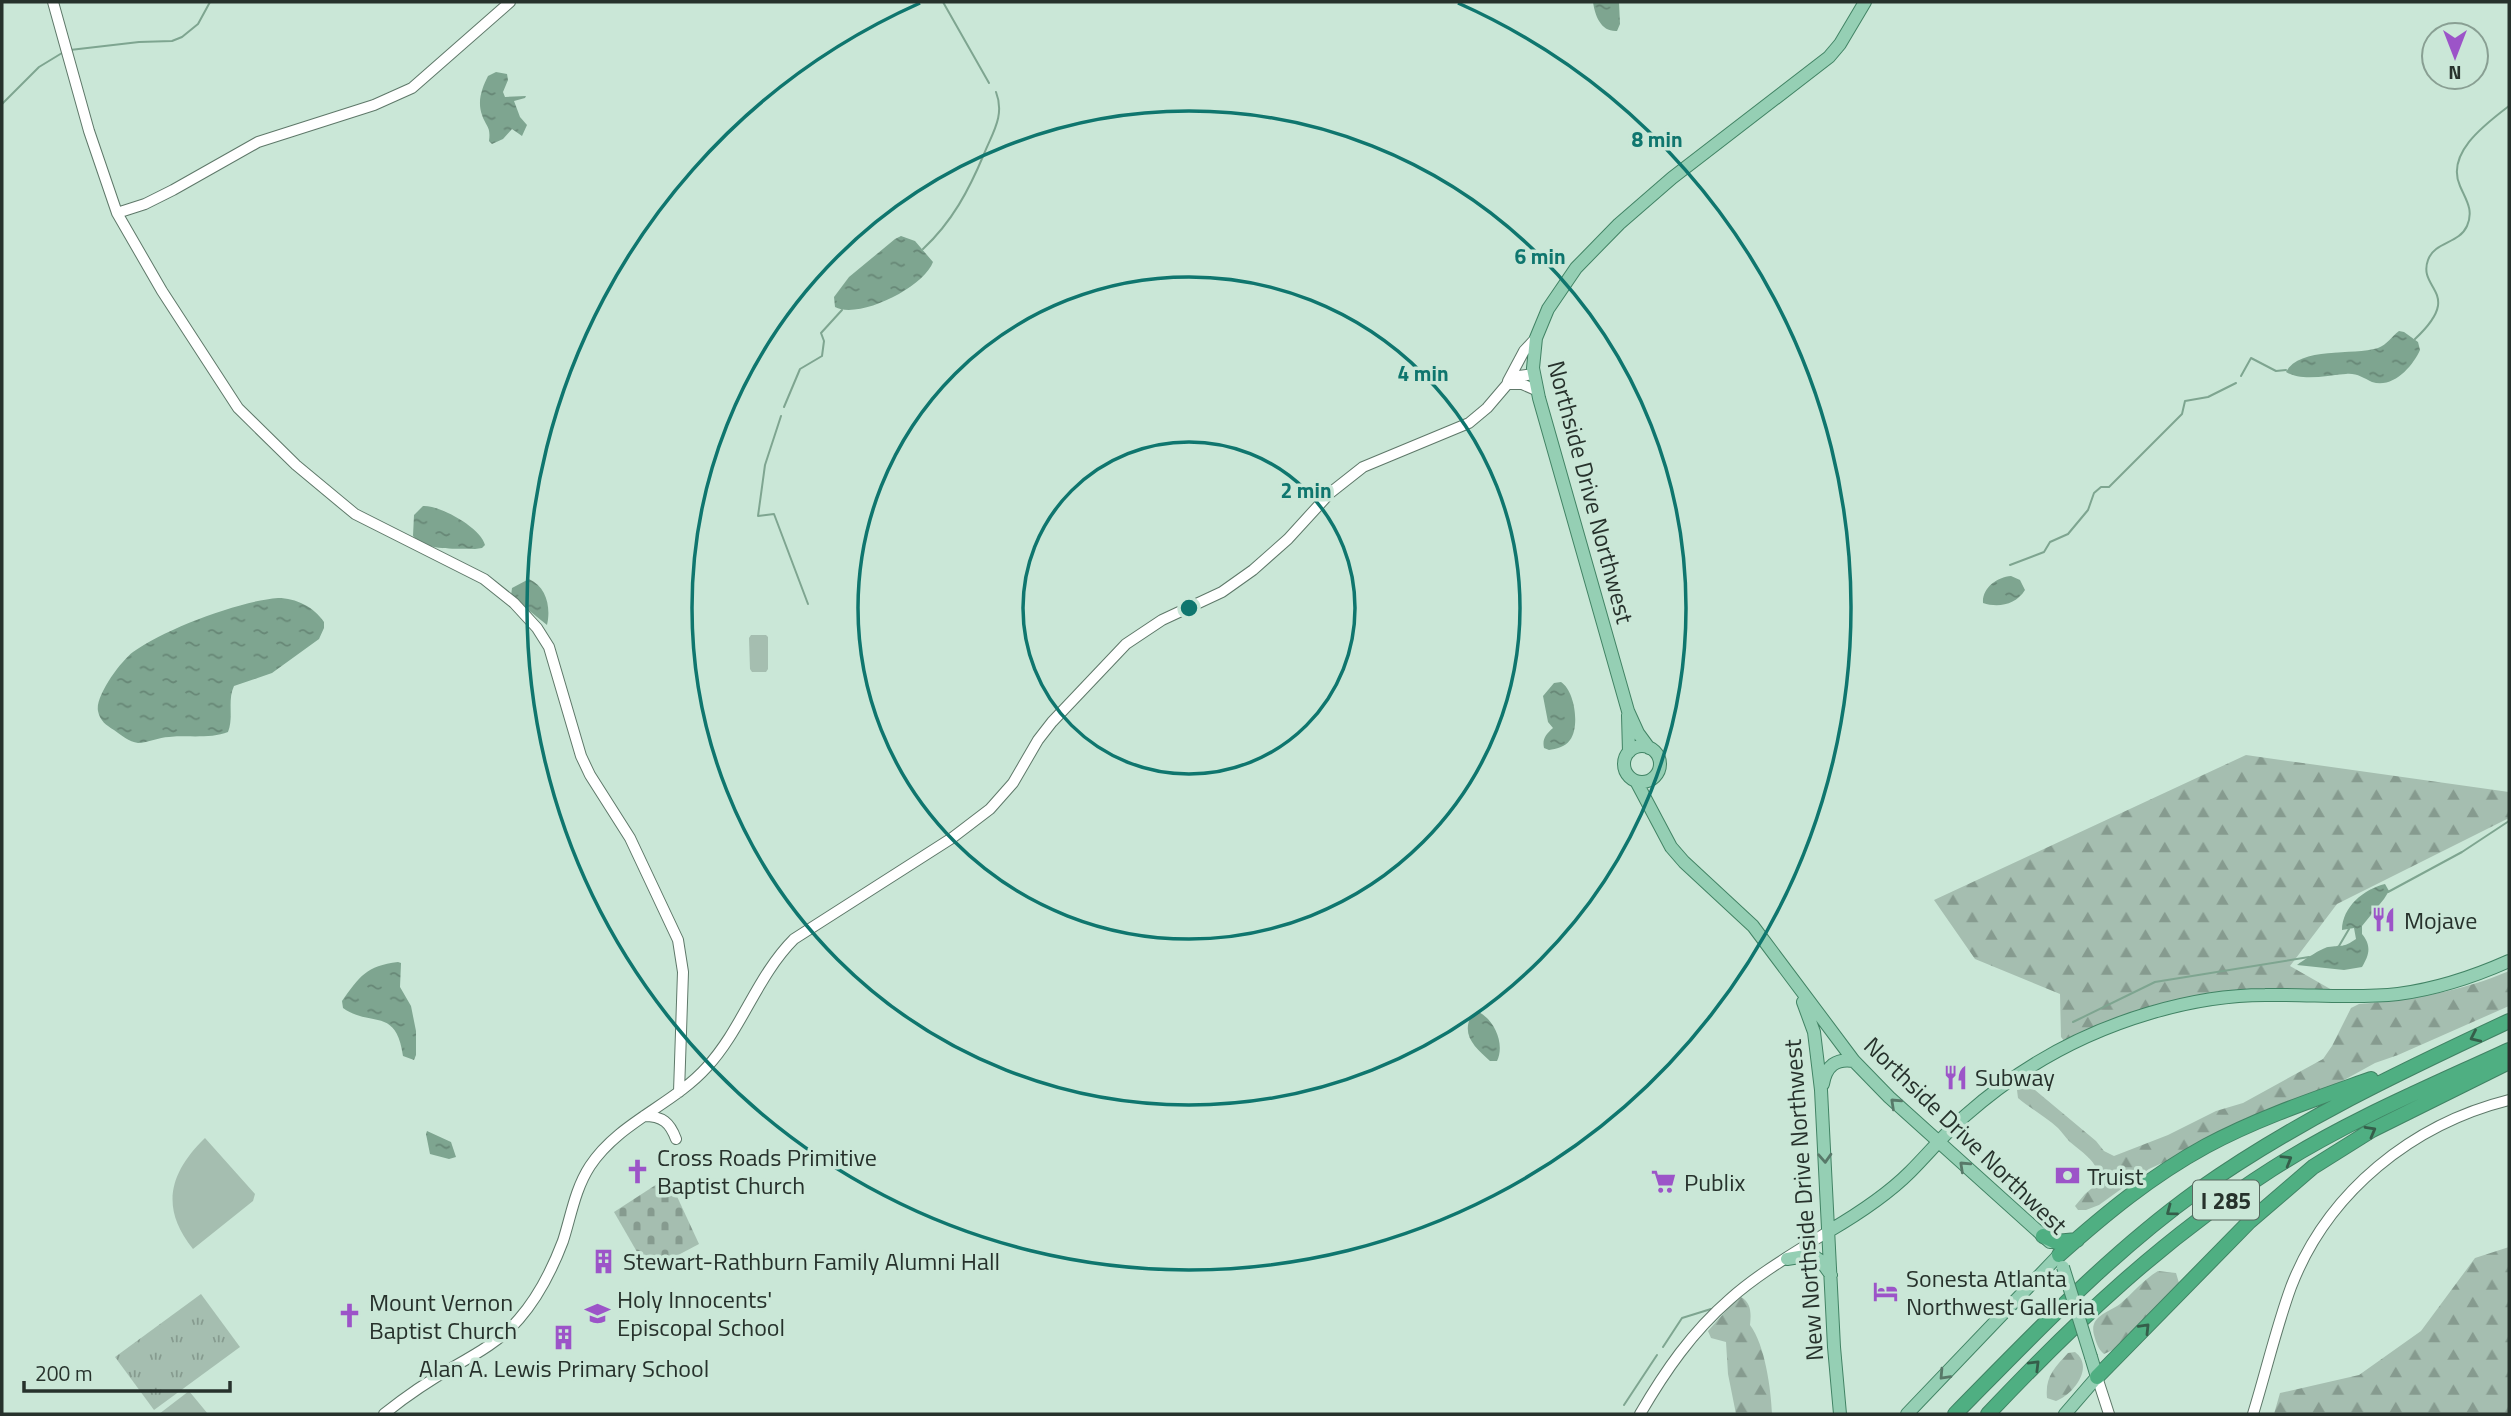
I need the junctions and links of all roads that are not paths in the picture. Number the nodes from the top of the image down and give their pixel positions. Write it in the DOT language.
graph roads {
  1 [pos="53,2"];
  2 [pos="510,2"];
  3 [pos="1865,2"];
  4 [pos="117,213"];
  5 [pos="1536,338"];
  6 [pos="1534,374"];
  7 [pos="1507,384"];
  8 [pos="1538,391"];
  9 [pos="1628,711"];
  10 [pos="1649,748"];
  11 [pos="1629,752"];
  12 [pos="1653,778"];
  13 [pos="1636,781"];
  14 [pos="1659,822"];
  15 [pos="2509,961"];
  16 [pos="1796,986"];
  17 [pos="2509,1021"];
  18 [pos="2509,1050"];
  19 [pos="2441,1053"];
  20 [pos="680,1059"];
  21 [pos="1854,1061"];
  22 [pos="2509,1062"];
  23 [pos="705,1069"];
  24 [pos="1821,1090"];
  25 [pos="679,1092"];
  26 [pos="2509,1100"];
  27 [pos="640,1119"];
  28 [pos="676,1139"];
  29 [pos="1938,1142"];
  30 [pos="1829,1231"];
  31 [pos="2043,1236"];
  32 [pos="2077,1240"];
  33 [pos="1787,1259"];
  34 [pos="2061,1261"];
  35 [pos="1831,1275"];
  36 [pos="2097,1377"];
  37 [pos="384,1414"];
  38 [pos="1640,1414"];
  39 [pos="1840,1414"];
  40 [pos="1907,1414"];
  41 [pos="1955,1414"];
  42 [pos="1988,1414"];
  43 [pos="2064,1414"];
  44 [pos="2109,1414"];
  45 [pos="2253,1414"];
  1 -- 4 [label="street"];
  2 -- 4 [label="street"];
  3 -- 5 [label="main road, Northside Drive Northwest"];
  4 -- 20 [label="street"];
  5 -- 6 [label="main road, Northside Drive Northwest"];
  5 -- 7 [label="street"];
  6 -- 7 [label="street"];
  6 -- 8 [label="main road, Northside Drive Northwest"];
  7 -- 8 [label="street"];
  7 -- 23 [label="street"];
  8 -- 9 [label="main road, Northside Drive Northwest"];
  9 -- 10 [label="main road, Northside Drive Northwest"];
  9 -- 11 [label="main road, Northside Drive Northwest"];
  10 -- 11 [label="main road"];
  10 -- 12 [label="main road"];
  11 -- 13 [label="main road"];
  12 -- 13 [label="main road"];
  12 -- 14 [label="main road, Northside Drive Northwest"];
  13 -- 14 [label="main road, Northside Drive Northwest"];
  14 -- 16 [label="main road, Northside Drive Northwest"];
  15 -- 29 [label="main road"];
  16 -- 21 [label="main road, Northside Drive Northwest"];
  16 -- 24 [label="main road, New Northside Drive Northwest"];
  17 -- 19 [label="highway, I 285, one-way"];
  42 -- 18 [label="highway, I 285, one-way"];
  19 -- 32 [label="highway"];
  19 -- 41 [label="highway, I 285, one-way"];
  20 -- 23 [label="street"];
  20 -- 25 [label="street"];
  21 -- 24 [label="main road"];
  29 -- 21 [label="main road, Northside Drive Northwest, one-way"];
  36 -- 22 [label="highway, one-way"];
  23 -- 25 [label="street"];
  24 -- 30 [label="main road, New Northside Drive Northwest, one-way"];
  25 -- 27 [label="street"];
  26 -- 45 [label="street"];
  27 -- 28 [label="street"];
  27 -- 37 [label="street"];
  29 -- 30 [label="main road"];
  31 -- 29 [label="main road, Northside Drive Northwest, one-way"];
  30 -- 33 [label="street"];
  30 -- 35 [label="main road, New Northside Drive Northwest"];
  31 -- 32 [label="highway"];
  31 -- 34 [label="main road, Northside Drive Northwest"];
  32 -- 34 [label="highway"];
  33 -- 35 [label="main road"];
  33 -- 38 [label="street"];
  34 -- 36 [label="main road, Northside Drive Northwest, bridge"];
  34 -- 40 [label="main road, one-way"];
  35 -- 39 [label="main road, New Northside Drive Northwest"];
  36 -- 43 [label="main road"];
  36 -- 44 [label="street, Northside Drive Northwest"];
}
